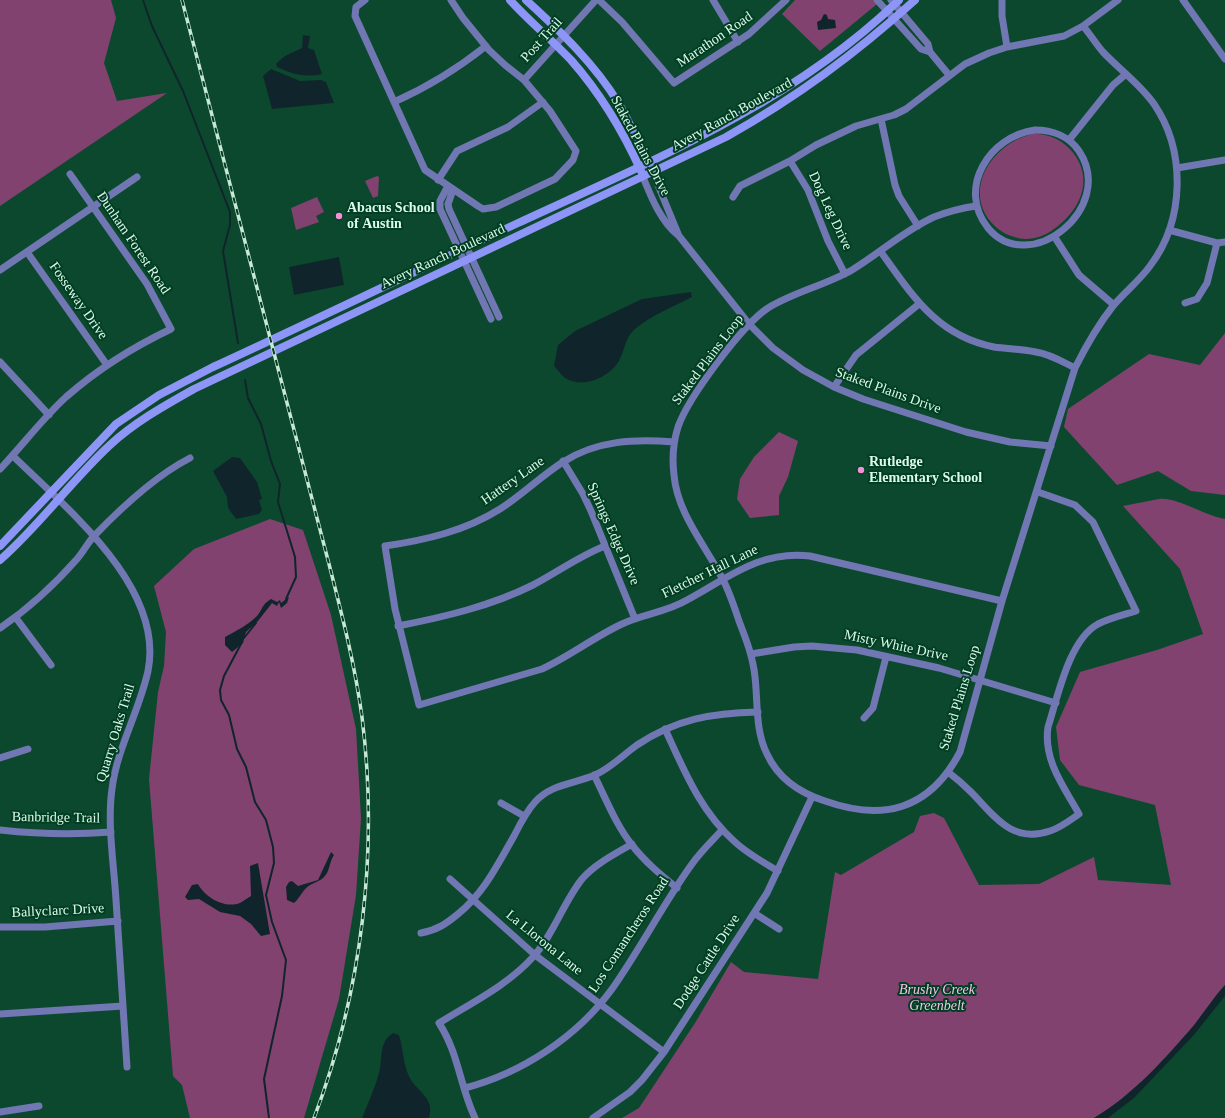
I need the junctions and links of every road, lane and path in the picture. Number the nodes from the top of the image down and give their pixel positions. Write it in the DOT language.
graph roads {
  1 [pos="365,0"];
  2 [pos="451,0"];
  3 [pos="510,0"];
  4 [pos="526,0"];
  5 [pos="596,0"];
  6 [pos="599,0"];
  7 [pos="712,0"];
  8 [pos="786,0"];
  9 [pos="877,0"];
  10 [pos="915,0"];
  11 [pos="1002,0"];
  12 [pos="1118,0"];
  13 [pos="1183,0"];
  14 [pos="895,1"];
  15 [pos="887,11"];
  16 [pos="901,12"];
  17 [pos="894,19"];
  18 [pos="1083,26"];
  19 [pos="563,37"];
  20 [pos="738,42"];
  21 [pos="555,45"];
  22 [pos="486,46"];
  23 [pos="1007,47"];
  24 [pos="930,52"];
  25 [pos="1225,59"];
  26 [pos="1126,74"];
  27 [pos="949,75"];
  28 [pos="524,80"];
  29 [pos="394,102"];
  30 [pos="543,102"];
  31 [pos="881,119"];
  32 [pos="1069,140"];
  33 [pos="1225,160"];
  34 [pos="790,161"];
  35 [pos="648,163"];
  36 [pos="639,167"];
  37 [pos="1177,168"];
  38 [pos="653,173"];
  39 [pos="70,174"];
  40 [pos="137,177"];
  41 [pos="643,177"];
  42 [pos="438,180"];
  43 [pos="450,188"];
  44 [pos="733,197"];
  45 [pos="976,206"];
  46 [pos="94,208"];
  47 [pos="918,226"];
  48 [pos="1169,230"];
  49 [pos="679,236"];
  50 [pos="1054,236"];
  51 [pos="1225,242"];
  52 [pos="1217,243"];
  53 [pos="467,247"];
  54 [pos="28,252"];
  55 [pos="458,252"];
  56 [pos="881,252"];
  57 [pos="472,258"];
  58 [pos="463,262"];
  59 [pos="0,270"];
  60 [pos="845,274"];
  61 [pos="1185,303"];
  62 [pos="919,304"];
  63 [pos="1114,305"];
  64 [pos="499,317"];
  65 [pos="491,319"];
  66 [pos="749,324"];
  67 [pos="1,365"];
  68 [pos="107,365"];
  69 [pos="1075,368"];
  70 [pos="834,387"];
  71 [pos="50,414"];
  72 [pos="674,442"];
  73 [pos="1051,446"];
  74 [pos="13,456"];
  75 [pos="190,458"];
  76 [pos="563,461"];
  77 [pos="0,469"];
  78 [pos="1038,492"];
  79 [pos="50,493"];
  80 [pos="59,500"];
  81 [pos="94,536"];
  82 [pos="0,546"];
  83 [pos="605,546"];
  84 [pos="0,560"];
  85 [pos="723,579"];
  86 [pos="1002,601"];
  87 [pos="16,618"];
  88 [pos="635,619"];
  89 [pos="398,626"];
  90 [pos="0,628"];
  91 [pos="751,654"];
  92 [pos="886,656"];
  93 [pos="51,665"];
  94 [pos="980,680"];
  95 [pos="1056,703"];
  96 [pos="419,705"];
  97 [pos="758,712"];
  98 [pos="864,718"];
  99 [pos="665,729"];
  100 [pos="28,749"];
  101 [pos="0,758"];
  102 [pos="948,772"];
  103 [pos="594,775"];
  104 [pos="812,797"];
  105 [pos="501,803"];
  106 [pos="524,816"];
  107 [pos="0,830"];
  108 [pos="722,830"];
  109 [pos="111,832"];
  110 [pos="632,844"];
  111 [pos="778,871"];
  112 [pos="450,879"];
  113 [pos="677,888"];
  114 [pos="473,900"];
  115 [pos="754,913"];
  116 [pos="118,921"];
  117 [pos="0,927"];
  118 [pos="778,929"];
  119 [pos="421,933"];
  120 [pos="535,955"];
  121 [pos="600,1004"];
  122 [pos="123,1006"];
  123 [pos="0,1014"];
  124 [pos="664,1052"];
  125 [pos="127,1067"];
  126 [pos="465,1088"];
  127 [pos="39,1106"];
  128 [pos="0,1112"];
  129 [pos="475,1118"];
  130 [pos="593,1118"];
  1 -- 29 [label="street"];
  2 -- 22 [label="street"];
  3 -- 21 [label="main road, Staked Plains Drive"];
  4 -- 19 [label="main road, Staked Plains Drive"];
  5 -- 19 [label="street, Post Trail"];
  6 -- 20 [label="street, Marathon Road"];
  7 -- 20 [label="street"];
  8 -- 20 [label="street, Marathon Road"];
  9 -- 15 [label="street"];
  10 -- 16 [label="main road, Avery Ranch Boulevard"];
  11 -- 23 [label="street"];
  12 -- 18 [label="street"];
  13 -- 25 [label="street"];
  14 -- 15 [label="main road, Avery Ranch Boulevard"];
  14 -- 16 [label="street"];
  15 -- 17 [label="street"];
  15 -- 35 [label="main road, Avery Ranch Boulevard"];
  16 -- 17 [label="main road, Avery Ranch Boulevard"];
  16 -- 24 [label="street"];
  17 -- 24 [label="street"];
  17 -- 38 [label="main road, Avery Ranch Boulevard"];
  18 -- 23 [label="street"];
  18 -- 26 [label="street, Staked Plains Loop"];
  19 -- 21 [label="street, Post Trail"];
  19 -- 35 [label="main road, Staked Plains Drive"];
  21 -- 28 [label="street, Post Trail"];
  21 -- 36 [label="main road, Staked Plains Drive"];
  22 -- 28 [label="street"];
  22 -- 29 [label="street"];
  23 -- 27 [label="street"];
  24 -- 27 [label="street"];
  26 -- 32 [label="street"];
  26 -- 37 [label="street, Staked Plains Loop"];
  27 -- 31 [label="street"];
  28 -- 30 [label="street"];
  29 -- 42 [label="street"];
  30 -- 42 [label="street"];
  30 -- 43 [label="street"];
  31 -- 34 [label="street"];
  31 -- 47 [label="street"];
  32 -- 45 [label="street"];
  32 -- 50 [label="street"];
  33 -- 37 [label="street"];
  34 -- 44 [label="street"];
  34 -- 60 [label="street, Dog Leg Drive"];
  35 -- 36 [label="main road, Avery Ranch Boulevard"];
  35 -- 38 [label="main road, Staked Plains Drive"];
  36 -- 41 [label="main road, Staked Plains Drive"];
  36 -- 53 [label="main road, Avery Ranch Boulevard"];
  37 -- 48 [label="street, Staked Plains Loop"];
  38 -- 41 [label="main road, Avery Ranch Boulevard"];
  38 -- 49 [label="street, Staked Plains Drive"];
  39 -- 46 [label="street, Dunham Forest Road"];
  40 -- 46 [label="street"];
  41 -- 49 [label="street, Staked Plains Drive"];
  41 -- 57 [label="main road, Avery Ranch Boulevard"];
  42 -- 43 [label="street"];
  43 -- 53 [label="street"];
  43 -- 55 [label="street"];
  45 -- 47 [label="street, Staked Plains Loop"];
  45 -- 50 [label="street"];
  46 -- 54 [label="street"];
  46 -- 68 [label="street, Dunham Forest Road"];
  47 -- 56 [label="street, Staked Plains Loop"];
  48 -- 52 [label="street"];
  48 -- 63 [label="street, Staked Plains Loop"];
  49 -- 66 [label="street, Staked Plains Drive"];
  50 -- 63 [label="street"];
  51 -- 52 [label="street"];
  52 -- 61 [label="street"];
  53 -- 55 [label="main road, Avery Ranch Boulevard"];
  53 -- 57 [label="street"];
  54 -- 59 [label="street"];
  54 -- 68 [label="street, Fosseway Drive"];
  55 -- 58 [label="street"];
  55 -- 79 [label="main road, Avery Ranch Boulevard"];
  56 -- 60 [label="street, Staked Plains Loop"];
  56 -- 62 [label="street"];
  57 -- 58 [label="main road, Avery Ranch Boulevard"];
  57 -- 64 [label="street"];
  58 -- 65 [label="street"];
  58 -- 80 [label="main road, Avery Ranch Boulevard"];
  60 -- 66 [label="street, Staked Plains Loop"];
  62 -- 69 [label="street"];
  62 -- 70 [label="street"];
  63 -- 69 [label="street, Staked Plains Loop"];
  66 -- 70 [label="street, Staked Plains Drive"];
  66 -- 72 [label="street, Staked Plains Loop"];
  67 -- 71 [label="street"];
  68 -- 71 [label="street"];
  69 -- 73 [label="street, Staked Plains Loop"];
  70 -- 73 [label="street, Staked Plains Drive"];
  71 -- 74 [label="street"];
  72 -- 76 [label="street, Hattery Lane"];
  72 -- 85 [label="street, Staked Plains Loop"];
  73 -- 78 [label="street, Staked Plains Loop"];
  74 -- 77 [label="street"];
  74 -- 79 [label="street, Quarry Oaks Trail"];
  75 -- 81 [label="street"];
  76 -- 83 [label="street, Springs Edge Drive"];
  76 -- 89 [label="street, Hattery Lane"];
  78 -- 86 [label="street, Staked Plains Loop"];
  78 -- 95 [label="street"];
  79 -- 80 [label="street, Quarry Oaks Trail"];
  79 -- 82 [label="main road, Avery Ranch Boulevard"];
  80 -- 81 [label="street, Quarry Oaks Trail"];
  80 -- 84 [label="main road, Avery Ranch Boulevard"];
  81 -- 87 [label="street"];
  81 -- 109 [label="street, Quarry Oaks Trail"];
  83 -- 88 [label="street, Springs Edge Drive"];
  83 -- 89 [label="street"];
  85 -- 86 [label="street, Fletcher Hall Lane"];
  85 -- 88 [label="street, Fletcher Hall Lane"];
  85 -- 91 [label="street, Staked Plains Loop"];
  86 -- 94 [label="street, Staked Plains Loop"];
  87 -- 90 [label="street"];
  87 -- 93 [label="street"];
  88 -- 96 [label="street, Fletcher Hall Lane"];
  89 -- 96 [label="street, Hattery Lane"];
  91 -- 92 [label="street, Misty White Drive"];
  91 -- 97 [label="street, Staked Plains Loop"];
  92 -- 94 [label="street, Misty White Drive"];
  92 -- 98 [label="street"];
  94 -- 95 [label="street, Misty White Drive"];
  94 -- 102 [label="street, Staked Plains Loop"];
  95 -- 102 [label="street"];
  97 -- 99 [label="street"];
  97 -- 104 [label="street, Staked Plains Loop"];
  99 -- 103 [label="street"];
  99 -- 108 [label="street"];
  100 -- 101 [label="street"];
  102 -- 104 [label="street, Staked Plains Loop"];
  103 -- 106 [label="street"];
  103 -- 110 [label="street"];
  104 -- 111 [label="street, Dodge Cattle Drive"];
  105 -- 106 [label="street"];
  106 -- 114 [label="street"];
  107 -- 109 [label="street, Banbridge Trail"];
  108 -- 111 [label="street"];
  108 -- 113 [label="street, Los Comancheros Road"];
  109 -- 116 [label="street, Quarry Oaks Trail"];
  110 -- 113 [label="street"];
  110 -- 120 [label="street"];
  111 -- 115 [label="street, Dodge Cattle Drive"];
  112 -- 114 [label="street, La Llorona Lane"];
  113 -- 121 [label="street, Los Comancheros Road"];
  114 -- 119 [label="street"];
  114 -- 120 [label="street, La Llorona Lane"];
  115 -- 118 [label="street"];
  115 -- 124 [label="street, Dodge Cattle Drive"];
  116 -- 117 [label="street, Ballyclarc Drive"];
  116 -- 122 [label="street, Quarry Oaks Trail"];
  120 -- 121 [label="street, La Llorona Lane"];
  120 -- 126 [label="street"];
  121 -- 124 [label="street, La Llorona Lane"];
  121 -- 126 [label="street, Los Comancheros Road"];
  122 -- 123 [label="street"];
  122 -- 125 [label="street, Quarry Oaks Trail"];
  124 -- 130 [label="street, Dodge Cattle Drive"];
  126 -- 129 [label="street"];
  127 -- 128 [label="street"];
}
